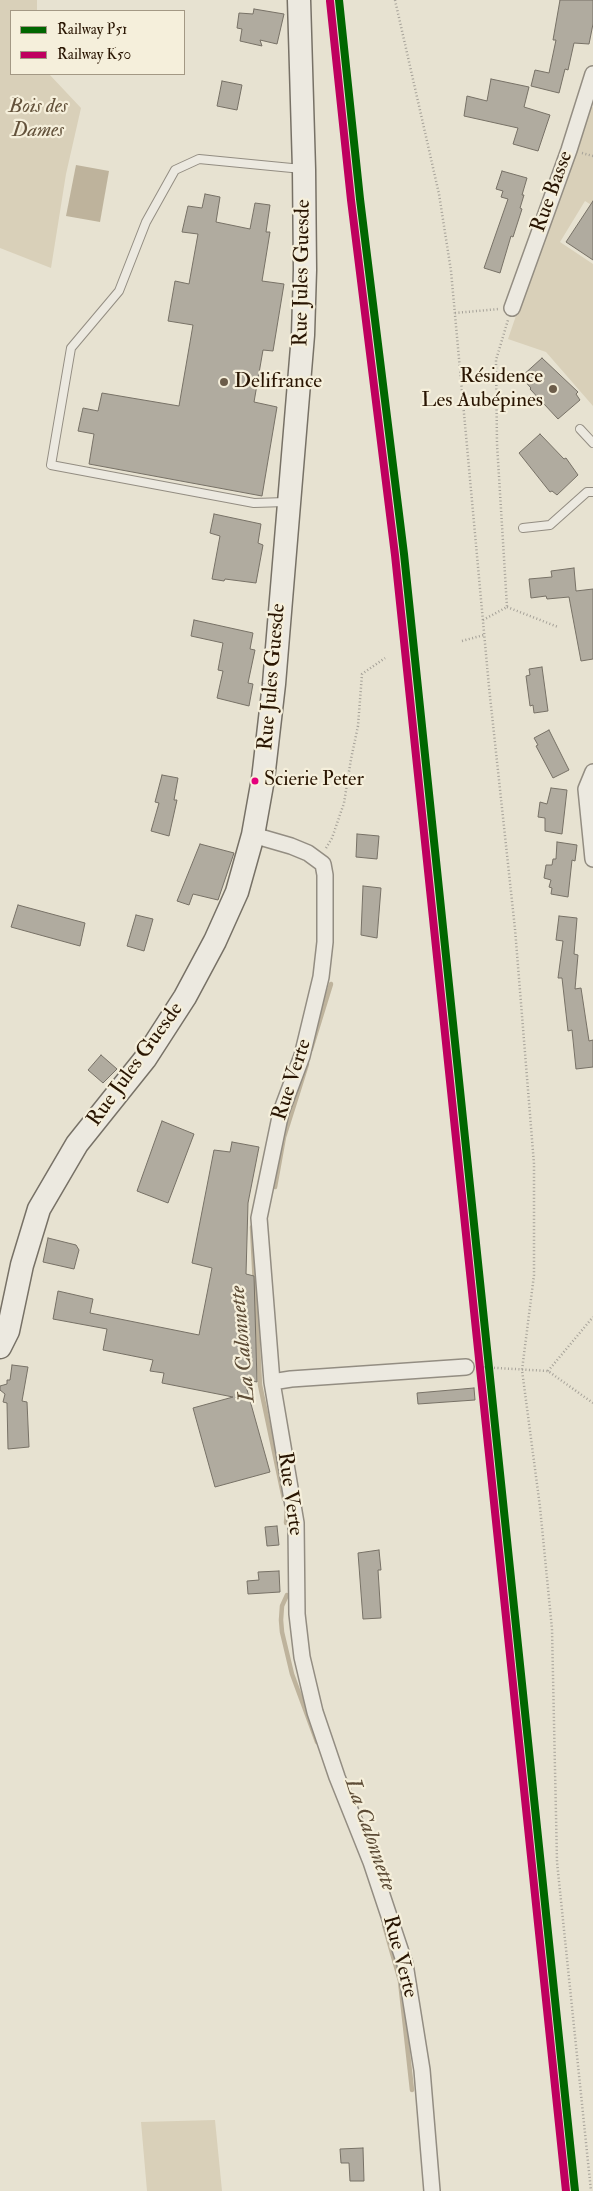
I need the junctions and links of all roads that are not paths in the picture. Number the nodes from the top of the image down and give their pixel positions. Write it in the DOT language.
graph roads {
  1 [pos="299,0"];
  2 [pos="593,74"];
  3 [pos="304,169"];
  4 [pos="512,308"];
  5 [pos="580,429"];
  6 [pos="593,443"];
  7 [pos="593,492"];
  8 [pos="289,502"];
  9 [pos="523,528"];
  10 [pos="593,772"];
  11 [pos="253,835"];
  12 [pos="593,859"];
  13 [pos="0,1347"];
  14 [pos="474,1367"];
  15 [pos="272,1382"];
  16 [pos="432,2191"];
  1 -- 3 [label="street, Rue Jules Guesde"];
  2 -- 4 [label="street, Rue Basse"];
  3 -- 8 [label="street, Rue Jules Guesde"];
  3 -- 8 [label="lane"];
  5 -- 6 [label="lane"];
  7 -- 9 [label="lane"];
  8 -- 11 [label="street, Rue Jules Guesde"];
  10 -- 12 [label="street"];
  11 -- 13 [label="street, Rue Jules Guesde"];
  11 -- 15 [label="street, Rue Verte"];
  14 -- 15 [label="street"];
  15 -- 16 [label="street, Rue Verte"];
}
